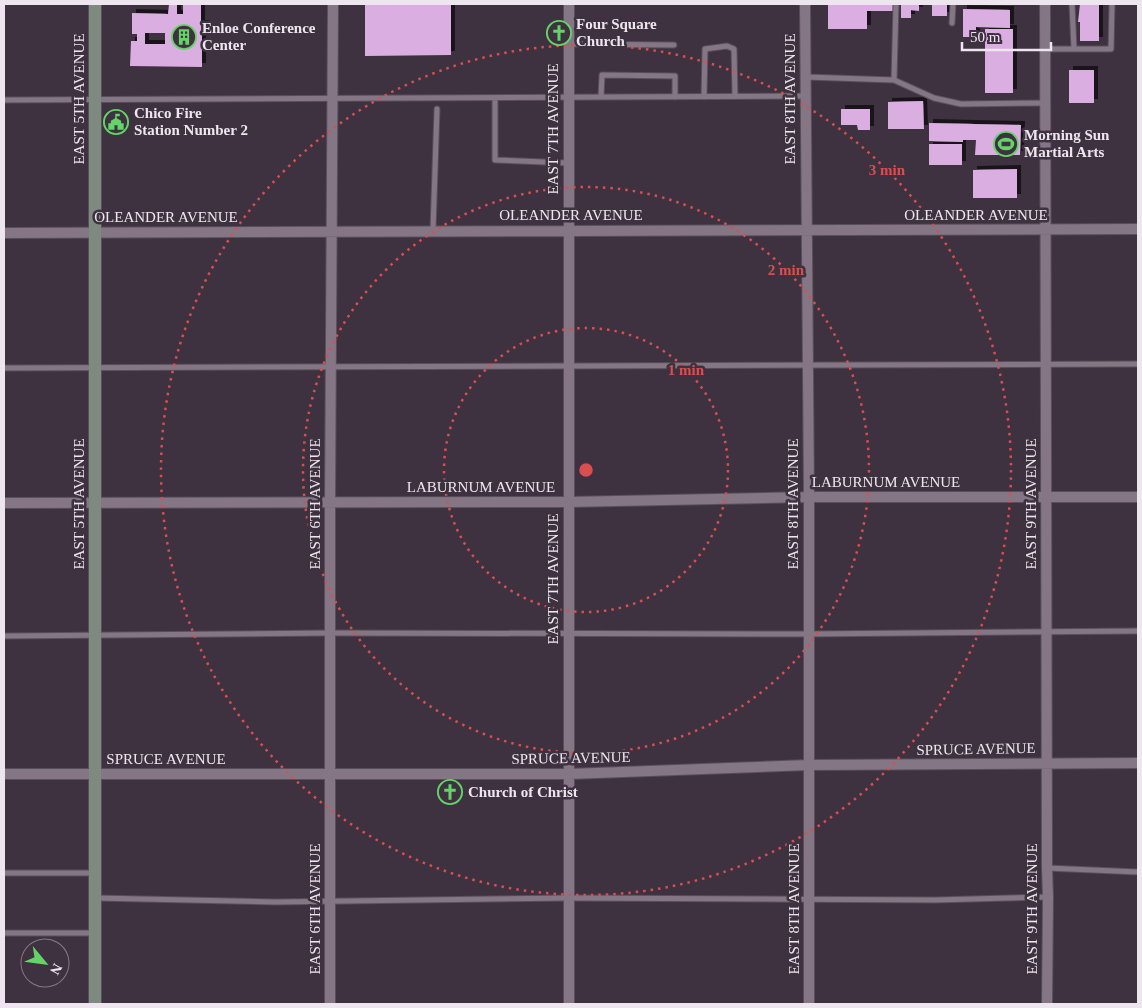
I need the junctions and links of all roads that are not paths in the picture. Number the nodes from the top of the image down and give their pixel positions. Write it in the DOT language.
graph roads {
  1 [pos="95,4"];
  2 [pos="333,4"];
  3 [pos="569,4"];
  4 [pos="805,4"];
  5 [pos="896,4"];
  6 [pos="953,4"];
  7 [pos="1044,4"];
  8 [pos="1072,4"];
  9 [pos="1112,4"];
  10 [pos="952,24"];
  11 [pos="569,44"];
  12 [pos="674,45"];
  13 [pos="1045,49"];
  14 [pos="1074,50"];
  15 [pos="805,77"];
  16 [pos="894,80"];
  17 [pos="704,96"];
  18 [pos="735,96"];
  19 [pos="806,96"];
  20 [pos="569,97"];
  21 [pos="601,97"];
  22 [pos="676,97"];
  23 [pos="495,98"];
  24 [pos="332,99"];
  25 [pos="4,100"];
  26 [pos="95,100"];
  27 [pos="1045,103"];
  28 [pos="438,109"];
  29 [pos="568,163"];
  30 [pos="806,229"];
  31 [pos="1138,229"];
  32 [pos="433,230"];
  33 [pos="568,230"];
  34 [pos="1045,230"];
  35 [pos="332,231"];
  36 [pos="95,232"];
  37 [pos="4,233"];
  38 [pos="1046,364"];
  39 [pos="1138,364"];
  40 [pos="807,365"];
  41 [pos="331,366"];
  42 [pos="568,366"];
  43 [pos="4,368"];
  44 [pos="95,368"];
  45 [pos="809,497"];
  46 [pos="1138,497"];
  47 [pos="1046,498"];
  48 [pos="568,502"];
  49 [pos="95,503"];
  50 [pos="330,503"];
  51 [pos="4,504"];
  52 [pos="1047,631"];
  53 [pos="1138,631"];
  54 [pos="568,632"];
  55 [pos="330,633"];
  56 [pos="809,634"];
  57 [pos="4,636"];
  58 [pos="95,636"];
  59 [pos="1047,763"];
  60 [pos="1138,763"];
  61 [pos="809,765"];
  62 [pos="4,774"];
  63 [pos="95,774"];
  64 [pos="330,774"];
  65 [pos="568,774"];
  66 [pos="1047,868"];
  67 [pos="4,872"];
  68 [pos="1138,872"];
  69 [pos="95,873"];
  70 [pos="1048,897"];
  71 [pos="95,898"];
  72 [pos="569,898"];
  73 [pos="809,898"];
  74 [pos="330,901"];
  75 [pos="4,933"];
  76 [pos="94,933"];
  77 [pos="94,1004"];
  78 [pos="330,1004"];
  79 [pos="569,1004"];
  80 [pos="810,1004"];
  81 [pos="1047,1004"];
  1 -- 26 [label="street, EAST 5TH AVENUE"];
  2 -- 24 [label="street, EAST 6TH AVENUE"];
  3 -- 11 [label="street, EAST 7TH AVENUE"];
  4 -- 15 [label="street, EAST 8TH AVENUE"];
  5 -- 16 [label="lane"];
  6 -- 10 [label="lane"];
  7 -- 13 [label="street, EAST 9TH AVENUE"];
  8 -- 14 [label="lane"];
  9 -- 14 [label="lane"];
  11 -- 12 [label="lane"];
  11 -- 20 [label="street, EAST 7TH AVENUE"];
  13 -- 14 [label="lane"];
  13 -- 27 [label="street, EAST 9TH AVENUE"];
  15 -- 16 [label="lane"];
  15 -- 19 [label="street, EAST 8TH AVENUE"];
  16 -- 27 [label="lane"];
  17 -- 18 [label="lane"];
  17 -- 18 [label="lane"];
  17 -- 22 [label="lane"];
  18 -- 19 [label="lane"];
  19 -- 30 [label="street, EAST 8TH AVENUE"];
  20 -- 21 [label="lane"];
  20 -- 23 [label="lane"];
  20 -- 29 [label="street, EAST 7TH AVENUE"];
  21 -- 22 [label="lane"];
  21 -- 22 [label="lane"];
  23 -- 24 [label="lane"];
  23 -- 29 [label="lane"];
  24 -- 26 [label="lane"];
  24 -- 35 [label="street, EAST 6TH AVENUE"];
  25 -- 26 [label="lane"];
  26 -- 36 [label="street, EAST 5TH AVENUE"];
  27 -- 34 [label="street, EAST 9TH AVENUE"];
  28 -- 32 [label="lane"];
  29 -- 33 [label="street, EAST 7TH AVENUE"];
  30 -- 33 [label="street, OLEANDER AVENUE"];
  30 -- 34 [label="street, OLEANDER AVENUE"];
  30 -- 40 [label="street, EAST 8TH AVENUE"];
  31 -- 34 [label="street, OLEANDER AVENUE"];
  32 -- 33 [label="street, OLEANDER AVENUE"];
  32 -- 35 [label="street, OLEANDER AVENUE"];
  33 -- 42 [label="street, EAST 7TH AVENUE"];
  34 -- 38 [label="street, EAST 9TH AVENUE"];
  35 -- 36 [label="street, OLEANDER AVENUE"];
  35 -- 41 [label="street, EAST 6TH AVENUE"];
  36 -- 37 [label="street, OLEANDER AVENUE"];
  36 -- 44 [label="street, EAST 5TH AVENUE"];
  38 -- 39 [label="lane"];
  38 -- 40 [label="lane"];
  38 -- 47 [label="street, EAST 9TH AVENUE"];
  40 -- 42 [label="lane"];
  40 -- 45 [label="street, EAST 8TH AVENUE"];
  41 -- 42 [label="lane"];
  41 -- 44 [label="lane"];
  41 -- 50 [label="street, EAST 6TH AVENUE"];
  42 -- 48 [label="street, EAST 7TH AVENUE"];
  43 -- 44 [label="lane"];
  44 -- 49 [label="street, EAST 5TH AVENUE"];
  45 -- 47 [label="street, LABURNUM AVENUE"];
  45 -- 48 [label="street, LABURNUM AVENUE"];
  45 -- 56 [label="street, EAST 8TH AVENUE"];
  46 -- 47 [label="street, LABURNUM AVENUE"];
  47 -- 52 [label="street, EAST 9TH AVENUE"];
  48 -- 50 [label="street, LABURNUM AVENUE"];
  48 -- 54 [label="street, EAST 7TH AVENUE"];
  49 -- 50 [label="street, LABURNUM AVENUE"];
  49 -- 51 [label="street, LABURNUM AVENUE"];
  49 -- 58 [label="street, EAST 5TH AVENUE"];
  50 -- 55 [label="street, EAST 6TH AVENUE"];
  52 -- 53 [label="lane"];
  52 -- 56 [label="lane"];
  52 -- 59 [label="street, EAST 9TH AVENUE"];
  54 -- 55 [label="lane"];
  54 -- 56 [label="lane"];
  54 -- 65 [label="street, EAST 7TH AVENUE"];
  55 -- 58 [label="lane"];
  55 -- 64 [label="street, EAST 6TH AVENUE"];
  56 -- 61 [label="street, EAST 8TH AVENUE"];
  57 -- 58 [label="lane"];
  58 -- 63 [label="street, EAST 5TH AVENUE"];
  59 -- 60 [label="street, SPRUCE AVENUE"];
  59 -- 61 [label="street, SPRUCE AVENUE"];
  59 -- 66 [label="street, EAST 9TH AVENUE"];
  61 -- 65 [label="street, SPRUCE AVENUE"];
  61 -- 73 [label="street, EAST 8TH AVENUE"];
  62 -- 63 [label="street, SPRUCE AVENUE"];
  63 -- 64 [label="street, SPRUCE AVENUE"];
  63 -- 69 [label="street, EAST 5TH AVENUE"];
  64 -- 65 [label="street, SPRUCE AVENUE"];
  64 -- 74 [label="street, EAST 6TH AVENUE"];
  65 -- 72 [label="street, EAST 7TH AVENUE"];
  66 -- 68 [label="lane"];
  66 -- 70 [label="street, EAST 9TH AVENUE"];
  67 -- 69 [label="lane"];
  69 -- 71 [label="street, EAST 5TH AVENUE"];
  70 -- 73 [label="lane"];
  70 -- 81 [label="street, EAST 9TH AVENUE"];
  71 -- 74 [label="lane"];
  71 -- 76 [label="street, EAST 5TH AVENUE"];
  72 -- 73 [label="lane"];
  72 -- 74 [label="lane"];
  72 -- 79 [label="street, EAST 7TH AVENUE"];
  73 -- 80 [label="street, EAST 8TH AVENUE"];
  74 -- 78 [label="street, EAST 6TH AVENUE"];
  75 -- 76 [label="lane"];
  76 -- 77 [label="street, EAST 5TH AVENUE"];
}
